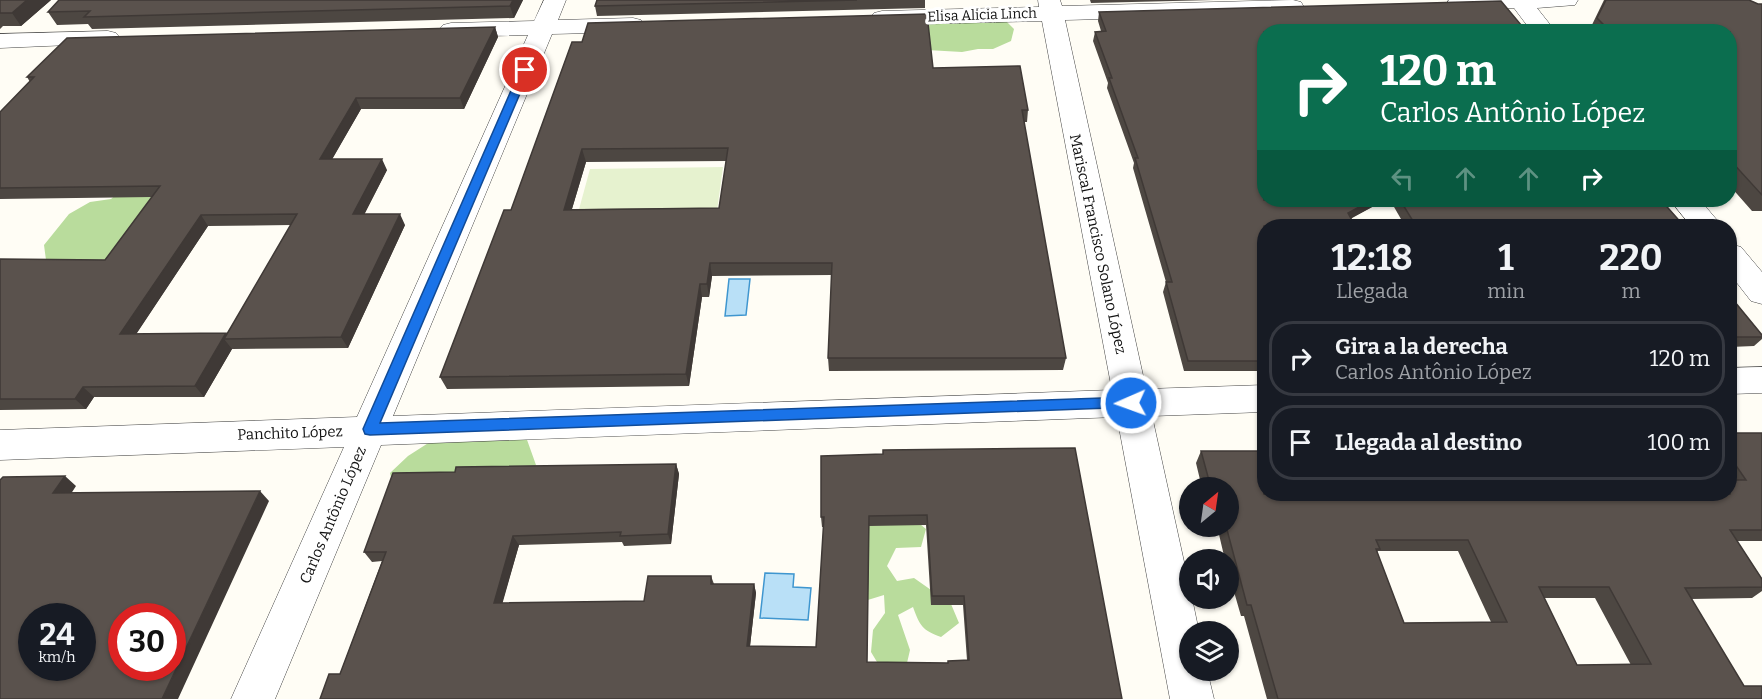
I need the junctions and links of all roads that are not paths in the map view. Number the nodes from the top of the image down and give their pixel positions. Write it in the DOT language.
graph roads {
  1 [pos="1567,0"];
  2 [pos="1519,1"];
  3 [pos="1438,3"];
  4 [pos="1321,6"];
  5 [pos="1050,7"];
  6 [pos="549,14"];
  7 [pos="865,18"];
  8 [pos="45,20"];
  9 [pos="1538,24"];
  10 [pos="650,25"];
  11 [pos="425,31"];
  12 [pos="129,38"];
  13 [pos="11,41"];
  14 [pos="0,61"];
  15 [pos="1690,207"];
  16 [pos="1701,219"];
  17 [pos="1737,263"];
  18 [pos="1762,293"];
  19 [pos="1762,380"];
  20 [pos="1737,381"];
  21 [pos="1257,398"];
  22 [pos="1131,403"];
  23 [pos="370,429"];
  24 [pos="0,445"];
  25 [pos="253,699"];
  26 [pos="1192,699"];
  1 -- 2 [label="street"];
  2 -- 3 [label="street"];
  2 -- 9 [label="street"];
  4 -- 5 [label="street, Elisa Alicia Linch"];
  5 -- 7 [label="street, Elisa Alicia Linch"];
  5 -- 22 [label="street, Mariscal Francisco Solano López"];
  6 -- 10 [label="street"];
  6 -- 11 [label="street"];
  6 -- 23 [label="street, Carlos Antônio López"];
  8 -- 13 [label="street"];
  12 -- 13 [label="street"];
  13 -- 14 [label="street"];
  15 -- 16 [label="street"];
  17 -- 18 [label="street"];
  19 -- 20 [label="street"];
  21 -- 22 [label="street, Panchito López"];
  22 -- 23 [label="street, Panchito López"];
  22 -- 26 [label="street, Mariscal Francisco Solano López"];
  23 -- 24 [label="street, Panchito López"];
  23 -- 25 [label="street, Carlos Antônio López"];
}
